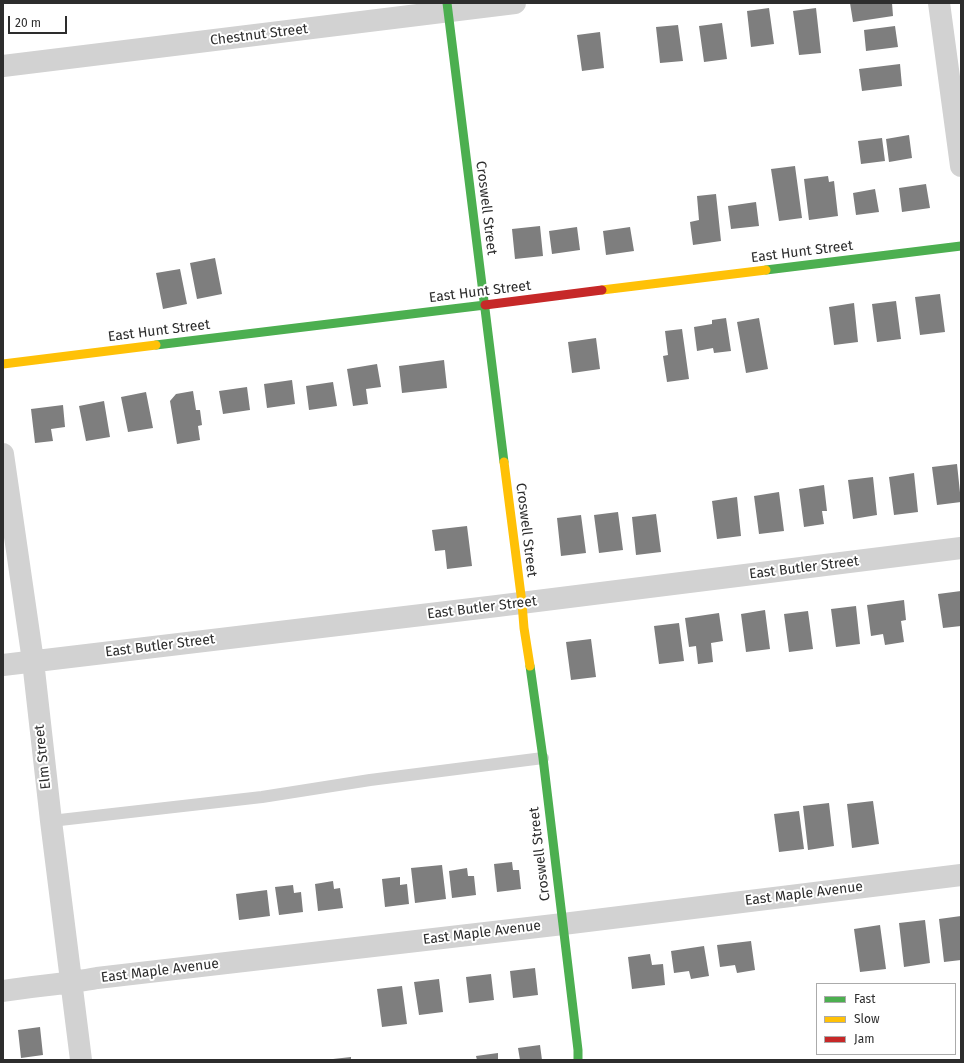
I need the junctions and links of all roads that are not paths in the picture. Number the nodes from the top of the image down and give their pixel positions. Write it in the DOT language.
graph roads {
  1 [pos="515,3"];
  2 [pos="939,3"];
  3 [pos="447,7"];
  4 [pos="3,66"];
  5 [pos="961,166"];
  6 [pos="961,246"];
  7 [pos="485,306"];
  8 [pos="3,364"];
  9 [pos="3,454"];
  10 [pos="961,548"];
  11 [pos="522,603"];
  12 [pos="33,661"];
  13 [pos="3,665"];
  14 [pos="543,758"];
  15 [pos="51,821"];
  16 [pos="961,875"];
  17 [pos="563,924"];
  18 [pos="71,983"];
  19 [pos="3,991"];
  20 [pos="81,1060"];
  21 [pos="578,1060"];
  1 -- 3 [label="street, Chestnut Street"];
  2 -- 5 [label="street"];
  3 -- 4 [label="street, Chestnut Street"];
  3 -- 7 [label="street, Croswell Street"];
  6 -- 7 [label="street, East Hunt Street"];
  7 -- 8 [label="street, East Hunt Street"];
  7 -- 11 [label="street, Croswell Street"];
  9 -- 12 [label="street, Elm Street"];
  10 -- 11 [label="street, East Butler Street"];
  11 -- 12 [label="street, East Butler Street"];
  11 -- 14 [label="street, Croswell Street"];
  12 -- 13 [label="street, East Butler Street"];
  12 -- 15 [label="street, Elm Street"];
  14 -- 15 [label="lane"];
  14 -- 17 [label="street, Croswell Street"];
  15 -- 18 [label="street, Elm Street"];
  16 -- 17 [label="street, East Maple Avenue"];
  17 -- 18 [label="street, East Maple Avenue"];
  17 -- 21 [label="street, Croswell Street"];
  18 -- 19 [label="street, East Maple Avenue"];
  18 -- 20 [label="street, Elm Street"];
}
